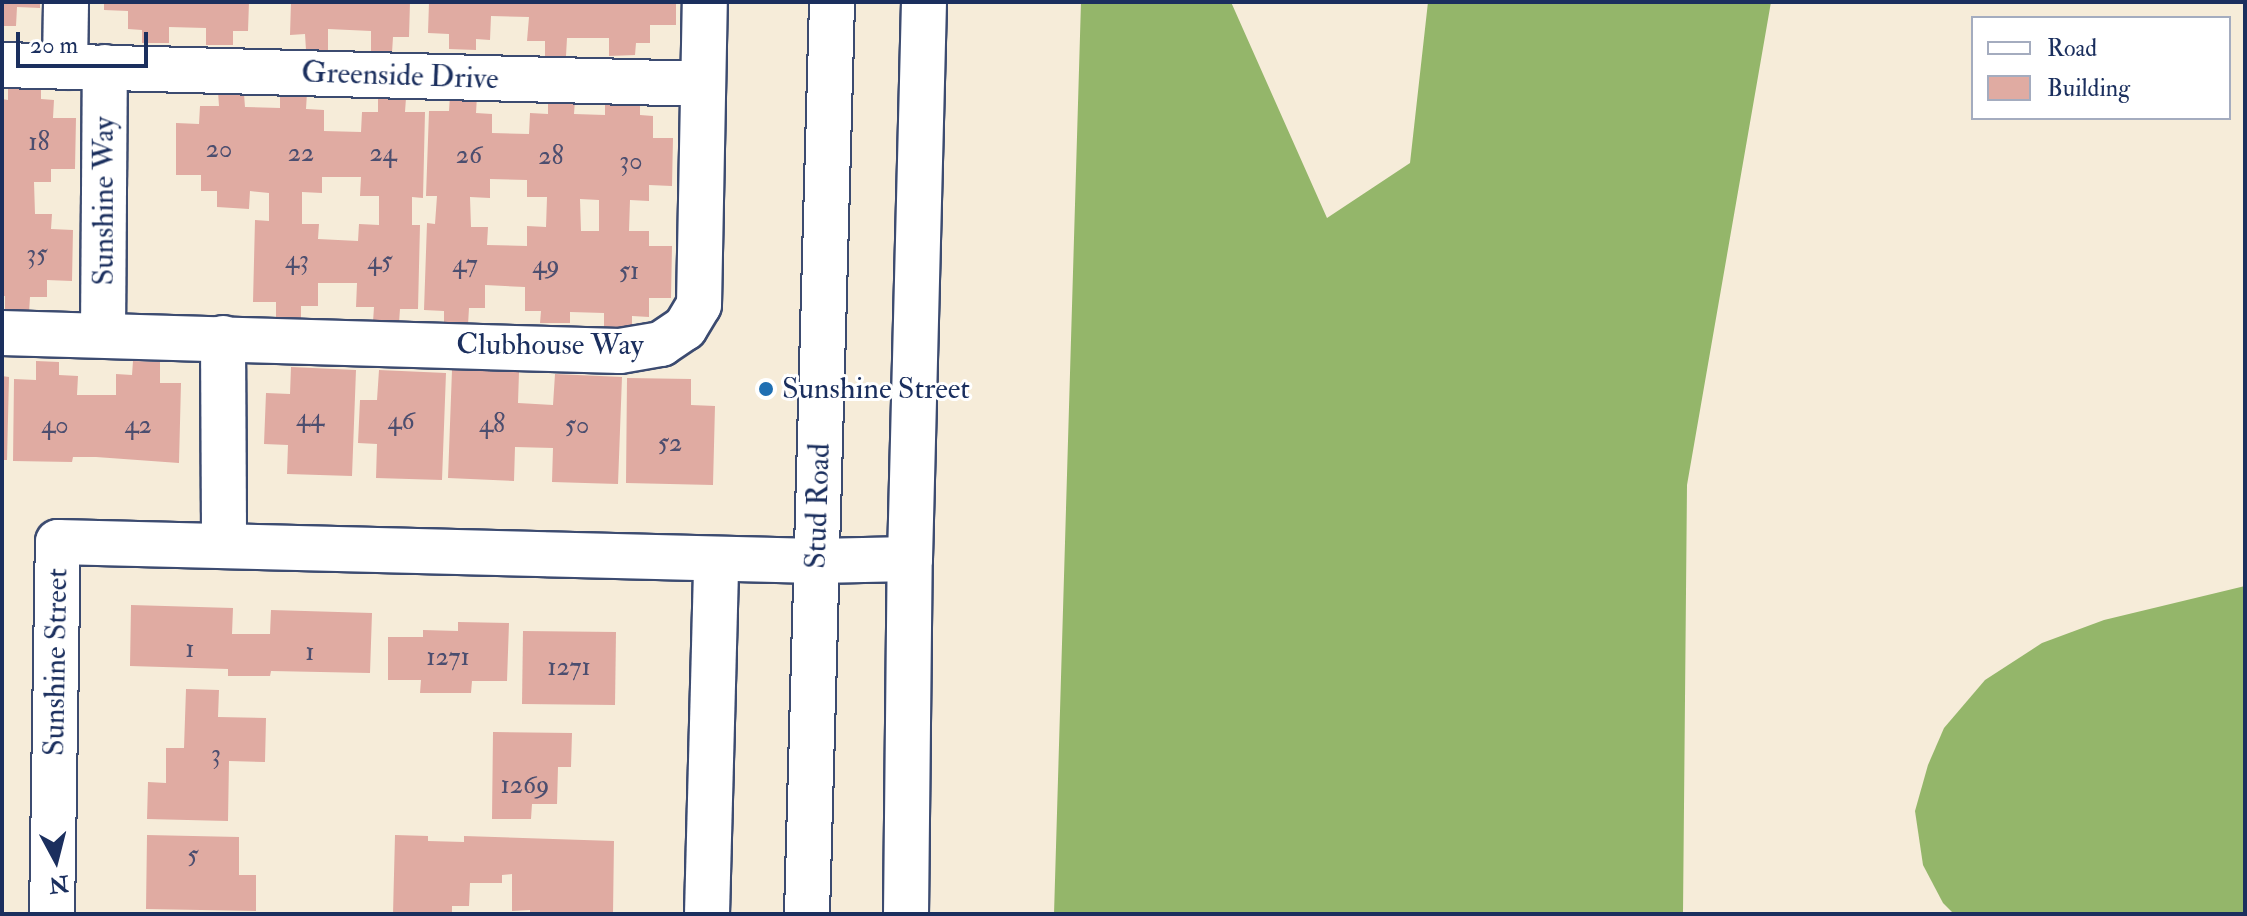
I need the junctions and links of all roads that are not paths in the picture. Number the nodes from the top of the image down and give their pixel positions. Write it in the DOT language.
graph roads {
  1 [pos="66,2"];
  2 [pos="705,2"];
  3 [pos="832,2"];
  4 [pos="924,2"];
  5 [pos="2,65"];
  6 [pos="85,67"];
  7 [pos="702,84"];
  8 [pos="2,333"];
  9 [pos="103,335"];
  10 [pos="223,338"];
  11 [pos="224,545"];
  12 [pos="716,559"];
  13 [pos="910,559"];
  14 [pos="817,561"];
  15 [pos="52,914"];
  16 [pos="707,914"];
  17 [pos="807,914"];
  18 [pos="906,914"];
  1 -- 6 [label="main road, Sunshine Way"];
  2 -- 7 [label="main road, Clubhouse Way"];
  3 -- 14 [label="main road, Stud Road"];
  4 -- 13 [label="main road"];
  5 -- 6 [label="main road, Greenside Drive"];
  6 -- 7 [label="main road, Greenside Drive"];
  6 -- 9 [label="main road, Sunshine Way"];
  7 -- 10 [label="main road, Clubhouse Way"];
  8 -- 9 [label="main road, Clubhouse Way"];
  9 -- 10 [label="main road, Clubhouse Way"];
  10 -- 11 [label="main road"];
  11 -- 12 [label="main road, Sunshine Street"];
  11 -- 15 [label="main road, Sunshine Street"];
  12 -- 14 [label="main road, Sunshine Street"];
  12 -- 16 [label="main road"];
  13 -- 14 [label="main road, Sunshine Street"];
  13 -- 18 [label="main road"];
  14 -- 17 [label="main road, Stud Road"];
}
